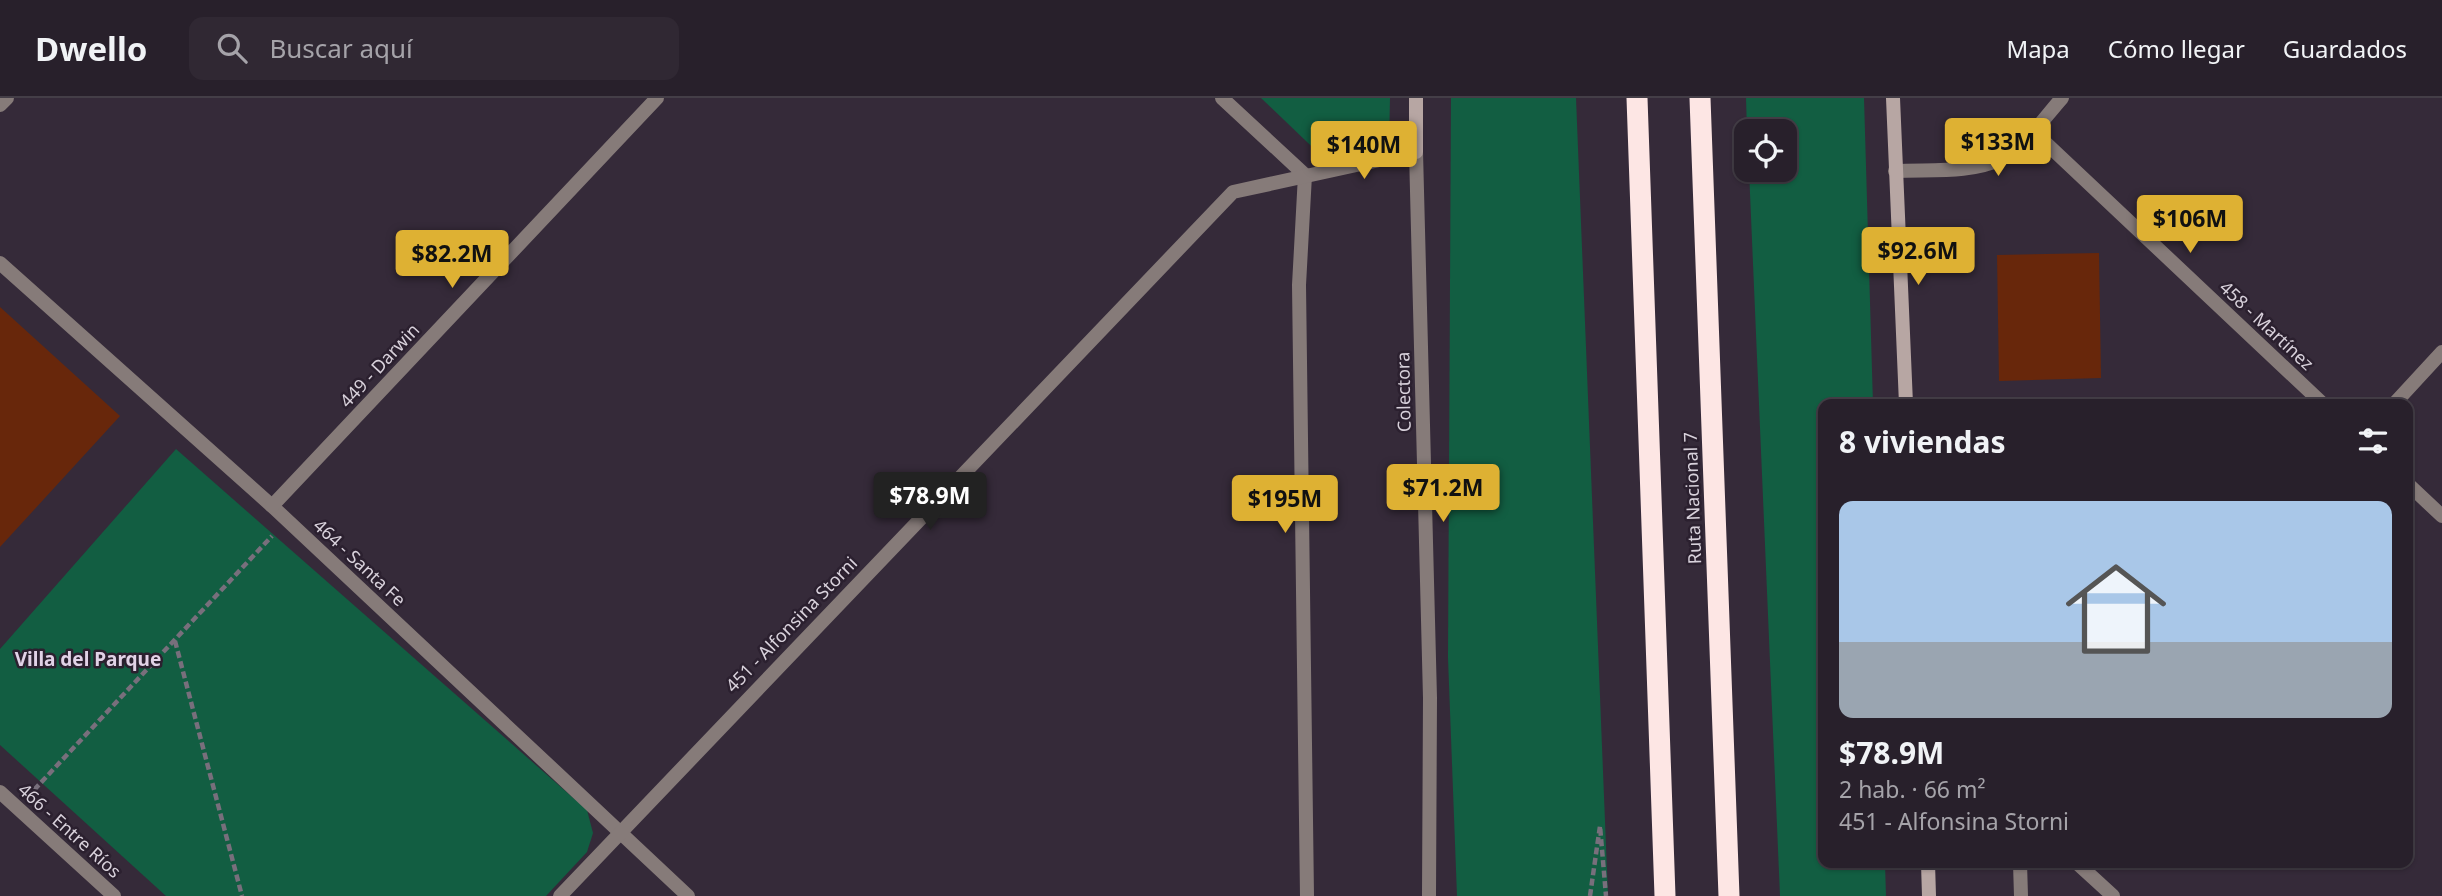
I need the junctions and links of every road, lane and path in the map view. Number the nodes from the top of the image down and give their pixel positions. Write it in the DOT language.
graph roads {
  1 [pos="7,98"];
  2 [pos="657,98"];
  3 [pos="1222,98"];
  4 [pos="1416,98"];
  5 [pos="1637,98"];
  6 [pos="1700,98"];
  7 [pos="1893,98"];
  8 [pos="2062,98"];
  9 [pos="0,105"];
  10 [pos="2032,130"];
  11 [pos="1416,152"];
  12 [pos="1895,171"];
  13 [pos="1304,175"];
  14 [pos="0,263"];
  15 [pos="2442,352"];
  16 [pos="1906,399"];
  17 [pos="2318,399"];
  18 [pos="2399,399"];
  19 [pos="2413,489"];
  20 [pos="272,506"];
  21 [pos="2442,516"];
  22 [pos="287,520"];
  23 [pos="174,640"];
  24 [pos="0,792"];
  25 [pos="17,809"];
  26 [pos="619,831"];
  27 [pos="1928,868"];
  28 [pos="2020,868"];
  29 [pos="2082,868"];
  30 [pos="114,896"];
  31 [pos="242,896"];
  32 [pos="560,896"];
  33 [pos="688,896"];
  34 [pos="1307,896"];
  35 [pos="1430,896"];
  36 [pos="1590,896"];
  37 [pos="1606,896"];
  38 [pos="1665,896"];
  39 [pos="1729,896"];
  40 [pos="1929,896"];
  41 [pos="2021,896"];
  42 [pos="2113,896"];
  1 -- 9 [label="street"];
  2 -- 20 [label="street, 449 - Darwin"];
  3 -- 13 [label="street"];
  4 -- 11 [label="street, Colectora"];
  5 -- 38 [label="highway"];
  6 -- 39 [label="highway, Ruta Nacional 7"];
  7 -- 12 [label="street"];
  8 -- 10 [label="street"];
  10 -- 12 [label="street"];
  10 -- 17 [label="street, 458 - Martínez"];
  11 -- 13 [label="street, 451 - Alfonsina Storni"];
  11 -- 35 [label="street, Colectora"];
  12 -- 16 [label="street"];
  13 -- 26 [label="street, 451 - Alfonsina Storni"];
  13 -- 34 [label="street"];
  14 -- 20 [label="street, 464 - Santa Fe"];
  15 -- 18 [label="street"];
  19 -- 21 [label="street"];
  20 -- 22 [label="street, 464 - Santa Fe"];
  22 -- 23 [label="path"];
  22 -- 26 [label="street, 464 - Santa Fe"];
  23 -- 25 [label="path"];
  23 -- 31 [label="path"];
  24 -- 25 [label="street, 466 - Entre Ríos"];
  25 -- 30 [label="street, 466 - Entre Ríos"];
  26 -- 32 [label="street, 451 - Alfonsina Storni"];
  26 -- 33 [label="street, 464 - Santa Fe"];
  27 -- 40 [label="street"];
  28 -- 41 [label="street"];
  29 -- 42 [label="street"];
  36 -- 37 [label="path"];
}
